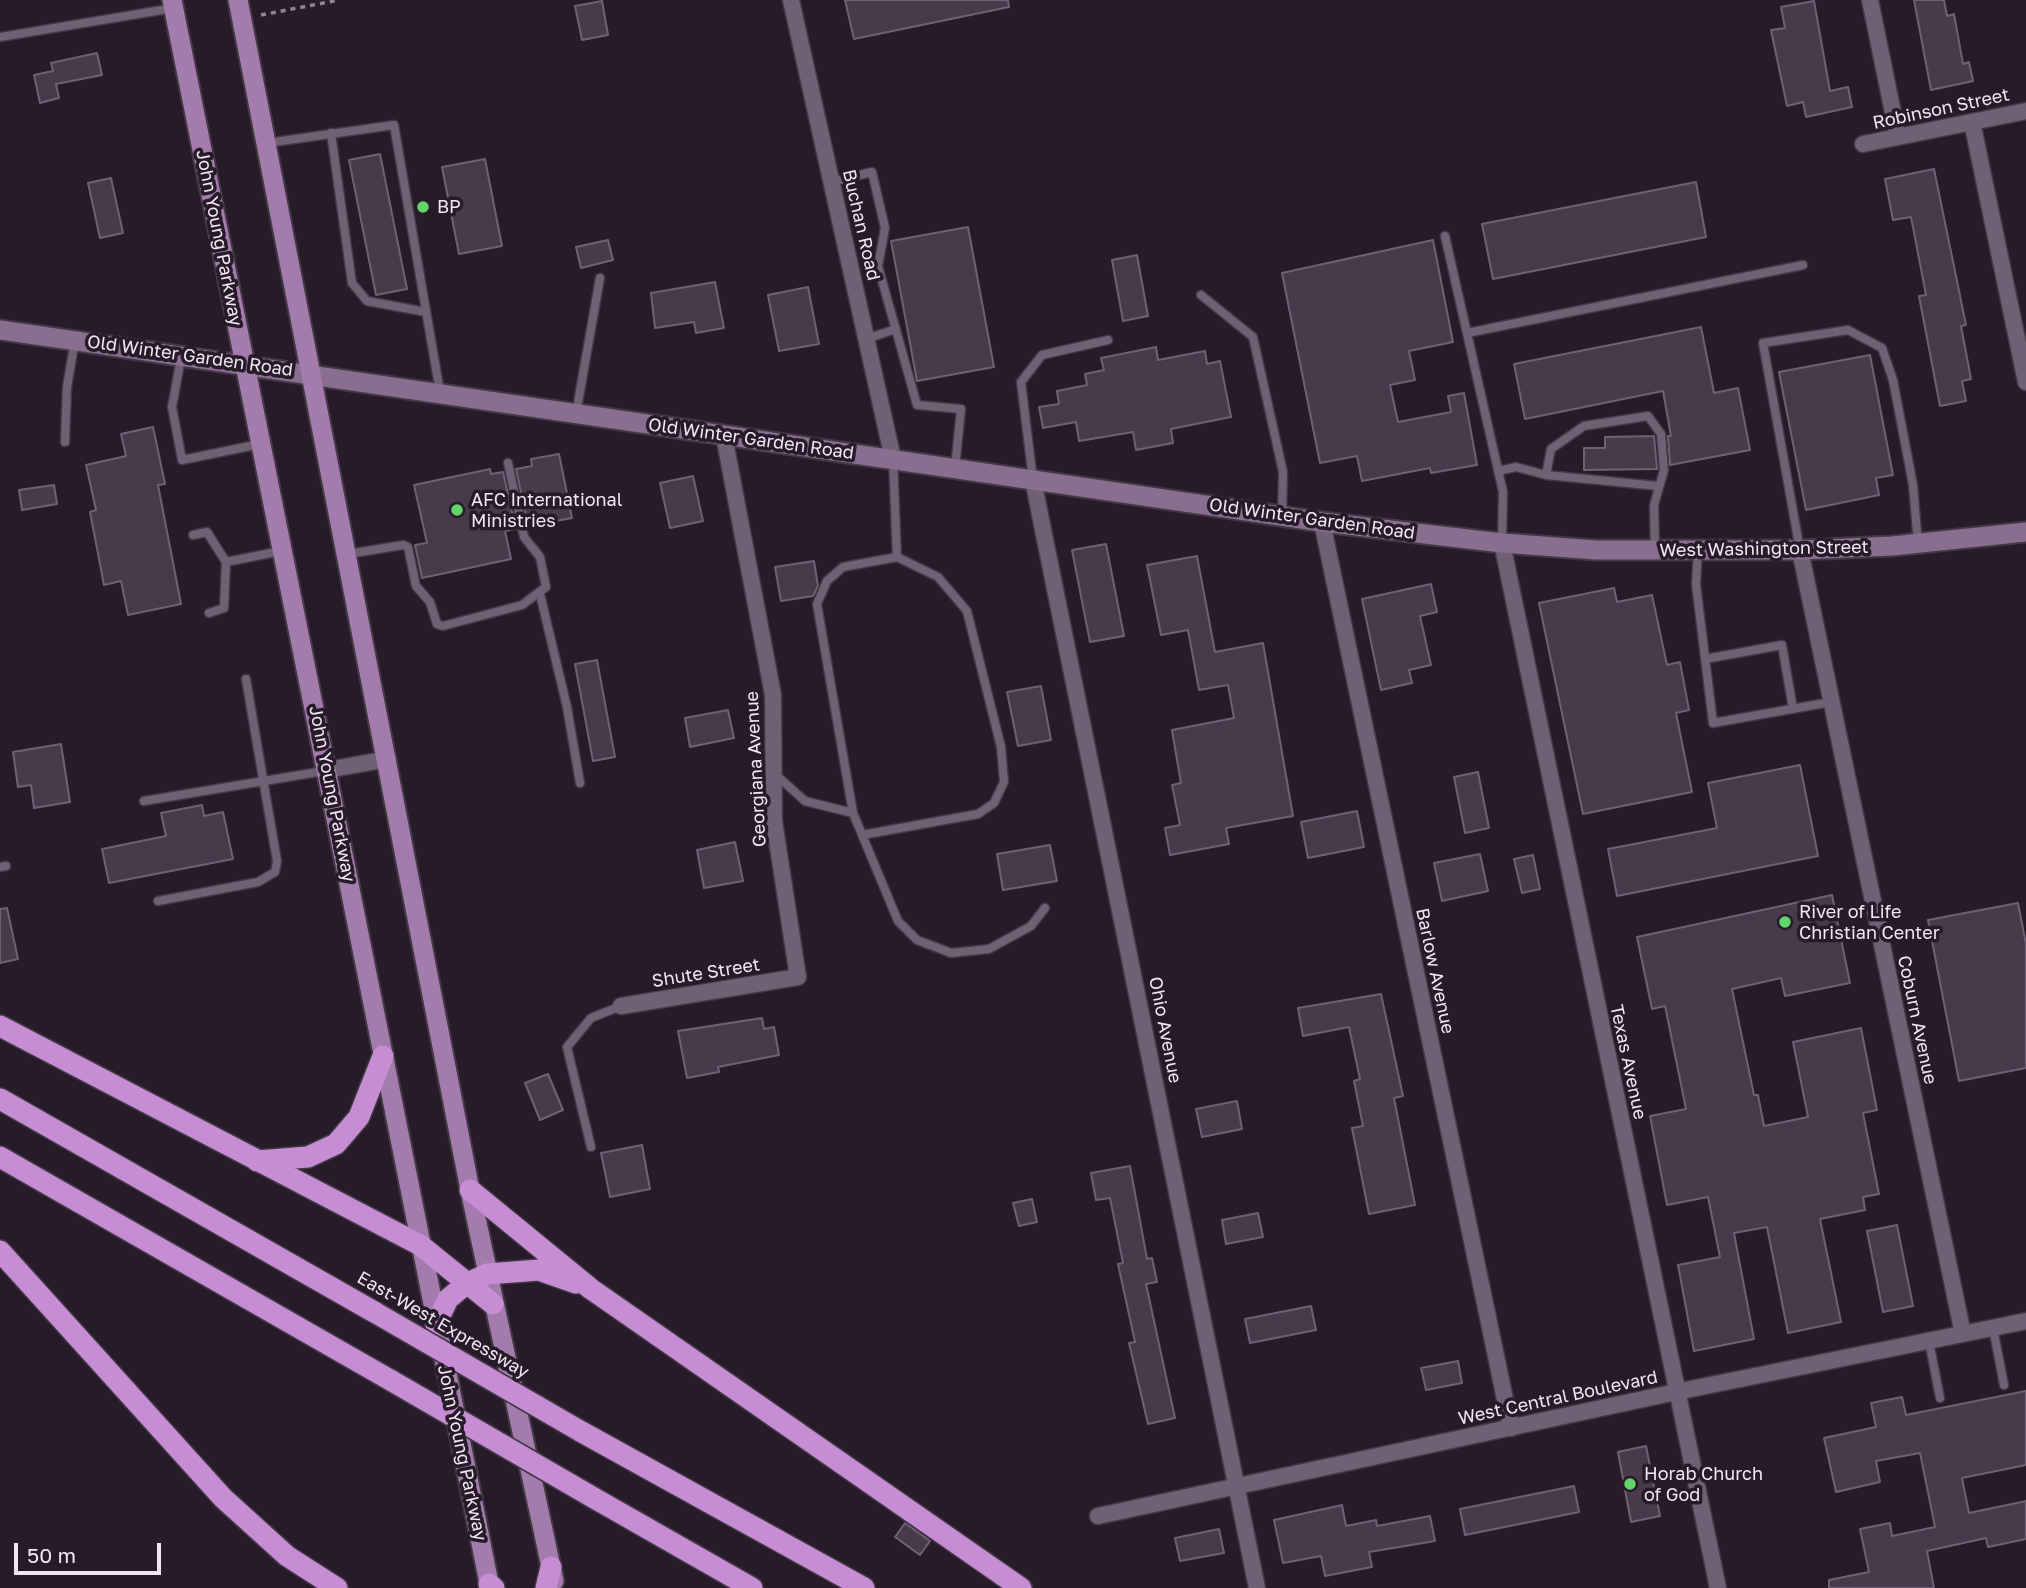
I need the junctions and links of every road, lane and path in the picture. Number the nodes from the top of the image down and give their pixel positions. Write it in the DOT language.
graph roads {
  1 [pos="339,0"];
  2 [pos="790,0"];
  3 [pos="1870,0"];
  4 [pos="173,4"];
  5 [pos="240,10"];
  6 [pos="0,37"];
  7 [pos="2026,111"];
  8 [pos="1972,122"];
  9 [pos="331,134"];
  10 [pos="1898,137"];
  11 [pos="267,143"];
  12 [pos="1863,144"];
  13 [pos="831,182"];
  14 [pos="1445,236"];
  15 [pos="1803,265"];
  16 [pos="600,278"];
  17 [pos="1201,295"];
  18 [pos="426,312"];
  19 [pos="896,329"];
  20 [pos="0,330"];
  21 [pos="1468,333"];
  22 [pos="866,339"];
  23 [pos="75,340"];
  24 [pos="1108,341"];
  25 [pos="182,355"];
  26 [pos="244,363"];
  27 [pos="313,374"];
  28 [pos="2026,382"];
  29 [pos="440,394"];
  30 [pos="576,414"];
  31 [pos="724,436"];
  32 [pos="65,442"];
  33 [pos="261,443"];
  34 [pos="893,459"];
  35 [pos="508,463"];
  36 [pos="955,468"];
  37 [pos="1498,471"];
  38 [pos="1546,475"];
  39 [pos="1033,480"];
  40 [pos="1658,485"];
  41 [pos="1282,516"];
  42 [pos="1322,522"];
  43 [pos="2026,532"];
  44 [pos="193,535"];
  45 [pos="1502,543"];
  46 [pos="1917,544"];
  47 [pos="1800,550"];
  48 [pos="282,551"];
  49 [pos="1655,551"];
  50 [pos="1698,551"];
  51 [pos="348,554"];
  52 [pos="897,557"];
  53 [pos="226,562"];
  54 [pos="540,594"];
  55 [pos="209,613"];
  56 [pos="1705,659"];
  57 [pos="246,679"];
  58 [pos="1831,702"];
  59 [pos="1793,709"];
  60 [pos="388,759"];
  61 [pos="327,770"];
  62 [pos="774,773"];
  63 [pos="264,781"];
  64 [pos="580,783"];
  65 [pos="144,801"];
  66 [pos="853,813"];
  67 [pos="862,835"];
  68 [pos="158,901"];
  69 [pos="1045,908"];
  70 [pos="798,977"];
  71 [pos="621,1006"];
  72 [pos="0,1026"];
  73 [pos="383,1056"];
  74 [pos="0,1099"];
  75 [pos="591,1147"];
  76 [pos="0,1157"];
  77 [pos="257,1161"];
  78 [pos="470,1190"];
  79 [pos="421,1245"];
  80 [pos="0,1251"];
  81 [pos="487,1273"];
  82 [pos="466,1284"];
  83 [pos="591,1289"];
  84 [pos="493,1304"];
  85 [pos="2026,1321"];
  86 [pos="436,1324"];
  87 [pos="1993,1328"];
  88 [pos="1963,1334"];
  89 [pos="1929,1341"];
  90 [pos="2004,1385"];
  91 [pos="1676,1392"];
  92 [pos="1940,1398"];
  93 [pos="1511,1428"];
  94 [pos="1238,1488"];
  95 [pos="1098,1516"];
  96 [pos="551,1581"];
  97 [pos="491,1586"];
  98 [pos="337,1588"];
  99 [pos="752,1588"];
  100 [pos="864,1588"];
  101 [pos="1021,1588"];
  102 [pos="1257,1588"];
  103 [pos="1718,1588"];
  1 -- 5 [label="path"];
  2 -- 13 [label="street, Buchan Road"];
  3 -- 10 [label="street"];
  4 -- 6 [label="lane"];
  4 -- 26 [label="main road, John Young Parkway"];
  5 -- 11 [label="main road"];
  7 -- 8 [label="street, Robinson Street"];
  8 -- 10 [label="street, Robinson Street"];
  8 -- 28 [label="street"];
  9 -- 11 [label="lane"];
  9 -- 18 [label="lane"];
  9 -- 18 [label="lane"];
  10 -- 12 [label="street, Robinson Street"];
  11 -- 27 [label="main road"];
  13 -- 19 [label="lane"];
  13 -- 22 [label="street, Buchan Road"];
  14 -- 21 [label="lane"];
  15 -- 21 [label="lane"];
  16 -- 30 [label="lane"];
  17 -- 41 [label="lane"];
  18 -- 29 [label="lane"];
  19 -- 22 [label="lane"];
  19 -- 36 [label="lane"];
  20 -- 23 [label="main road, Old Winter Garden Road"];
  21 -- 37 [label="lane"];
  22 -- 34 [label="street, Buchan Road"];
  23 -- 25 [label="main road, Old Winter Garden Road"];
  23 -- 32 [label="lane"];
  24 -- 39 [label="lane"];
  25 -- 26 [label="main road, Old Winter Garden Road"];
  25 -- 33 [label="lane"];
  26 -- 27 [label="main road, Old Winter Garden Road"];
  26 -- 33 [label="main road, John Young Parkway"];
  27 -- 29 [label="main road, Old Winter Garden Road"];
  27 -- 51 [label="main road"];
  29 -- 30 [label="main road, Old Winter Garden Road"];
  30 -- 31 [label="main road, Old Winter Garden Road"];
  31 -- 34 [label="main road, Old Winter Garden Road"];
  31 -- 62 [label="street, Georgiana Avenue"];
  33 -- 48 [label="main road, John Young Parkway"];
  34 -- 36 [label="main road, Old Winter Garden Road"];
  34 -- 52 [label="lane"];
  35 -- 54 [label="lane"];
  36 -- 39 [label="main road, Old Winter Garden Road"];
  37 -- 38 [label="lane"];
  37 -- 45 [label="lane"];
  38 -- 40 [label="lane"];
  38 -- 40 [label="lane"];
  39 -- 41 [label="main road, Old Winter Garden Road"];
  39 -- 94 [label="street, Ohio Avenue"];
  40 -- 49 [label="lane"];
  41 -- 42 [label="main road, Old Winter Garden Road"];
  42 -- 45 [label="main road, Old Winter Garden Road"];
  42 -- 93 [label="street, Barlow Avenue"];
  43 -- 46 [label="main road, West Washington Street"];
  44 -- 53 [label="lane"];
  45 -- 49 [label="main road, West Washington Street"];
  45 -- 91 [label="street, Texas Avenue"];
  46 -- 47 [label="main road, West Washington Street"];
  46 -- 47 [label="lane"];
  47 -- 50 [label="main road, West Washington Street"];
  47 -- 58 [label="street, Coburn Avenue"];
  48 -- 53 [label="lane"];
  48 -- 61 [label="main road, John Young Parkway"];
  49 -- 50 [label="main road, West Washington Street"];
  50 -- 56 [label="lane"];
  51 -- 54 [label="lane"];
  51 -- 60 [label="main road"];
  52 -- 66 [label="lane"];
  52 -- 67 [label="lane"];
  53 -- 55 [label="lane"];
  54 -- 64 [label="lane"];
  56 -- 59 [label="lane"];
  56 -- 59 [label="lane"];
  57 -- 63 [label="lane"];
  58 -- 59 [label="lane"];
  58 -- 88 [label="street, Coburn Avenue"];
  60 -- 61 [label="street"];
  60 -- 78 [label="main road"];
  61 -- 63 [label="lane"];
  61 -- 73 [label="main road, John Young Parkway"];
  62 -- 66 [label="lane"];
  62 -- 70 [label="street, Georgiana Avenue"];
  63 -- 65 [label="lane"];
  63 -- 68 [label="lane"];
  66 -- 67 [label="lane"];
  67 -- 69 [label="lane"];
  70 -- 71 [label="street, Shute Street"];
  71 -- 75 [label="lane"];
  72 -- 77 [label="highway"];
  73 -- 77 [label="highway"];
  73 -- 79 [label="main road, John Young Parkway"];
  74 -- 100 [label="highway, East-West Expressway, bridge"];
  76 -- 99 [label="highway, bridge"];
  77 -- 79 [label="highway"];
  78 -- 81 [label="main road"];
  78 -- 83 [label="highway"];
  79 -- 82 [label="highway"];
  79 -- 86 [label="main road, John Young Parkway"];
  80 -- 98 [label="highway"];
  81 -- 82 [label="highway"];
  81 -- 83 [label="highway"];
  81 -- 84 [label="main road"];
  82 -- 84 [label="highway"];
  82 -- 86 [label="highway"];
  83 -- 101 [label="highway"];
  84 -- 96 [label="main road"];
  85 -- 87 [label="street, West Central Boulevard"];
  86 -- 97 [label="main road, John Young Parkway"];
  87 -- 88 [label="street, West Central Boulevard"];
  87 -- 90 [label="lane"];
  88 -- 89 [label="street, West Central Boulevard"];
  89 -- 91 [label="street, West Central Boulevard"];
  89 -- 92 [label="lane"];
  91 -- 93 [label="street, West Central Boulevard"];
  91 -- 103 [label="street, Texas Avenue"];
  93 -- 94 [label="street, West Central Boulevard"];
  94 -- 95 [label="street, West Central Boulevard"];
  94 -- 102 [label="street, Ohio Avenue"];
}
